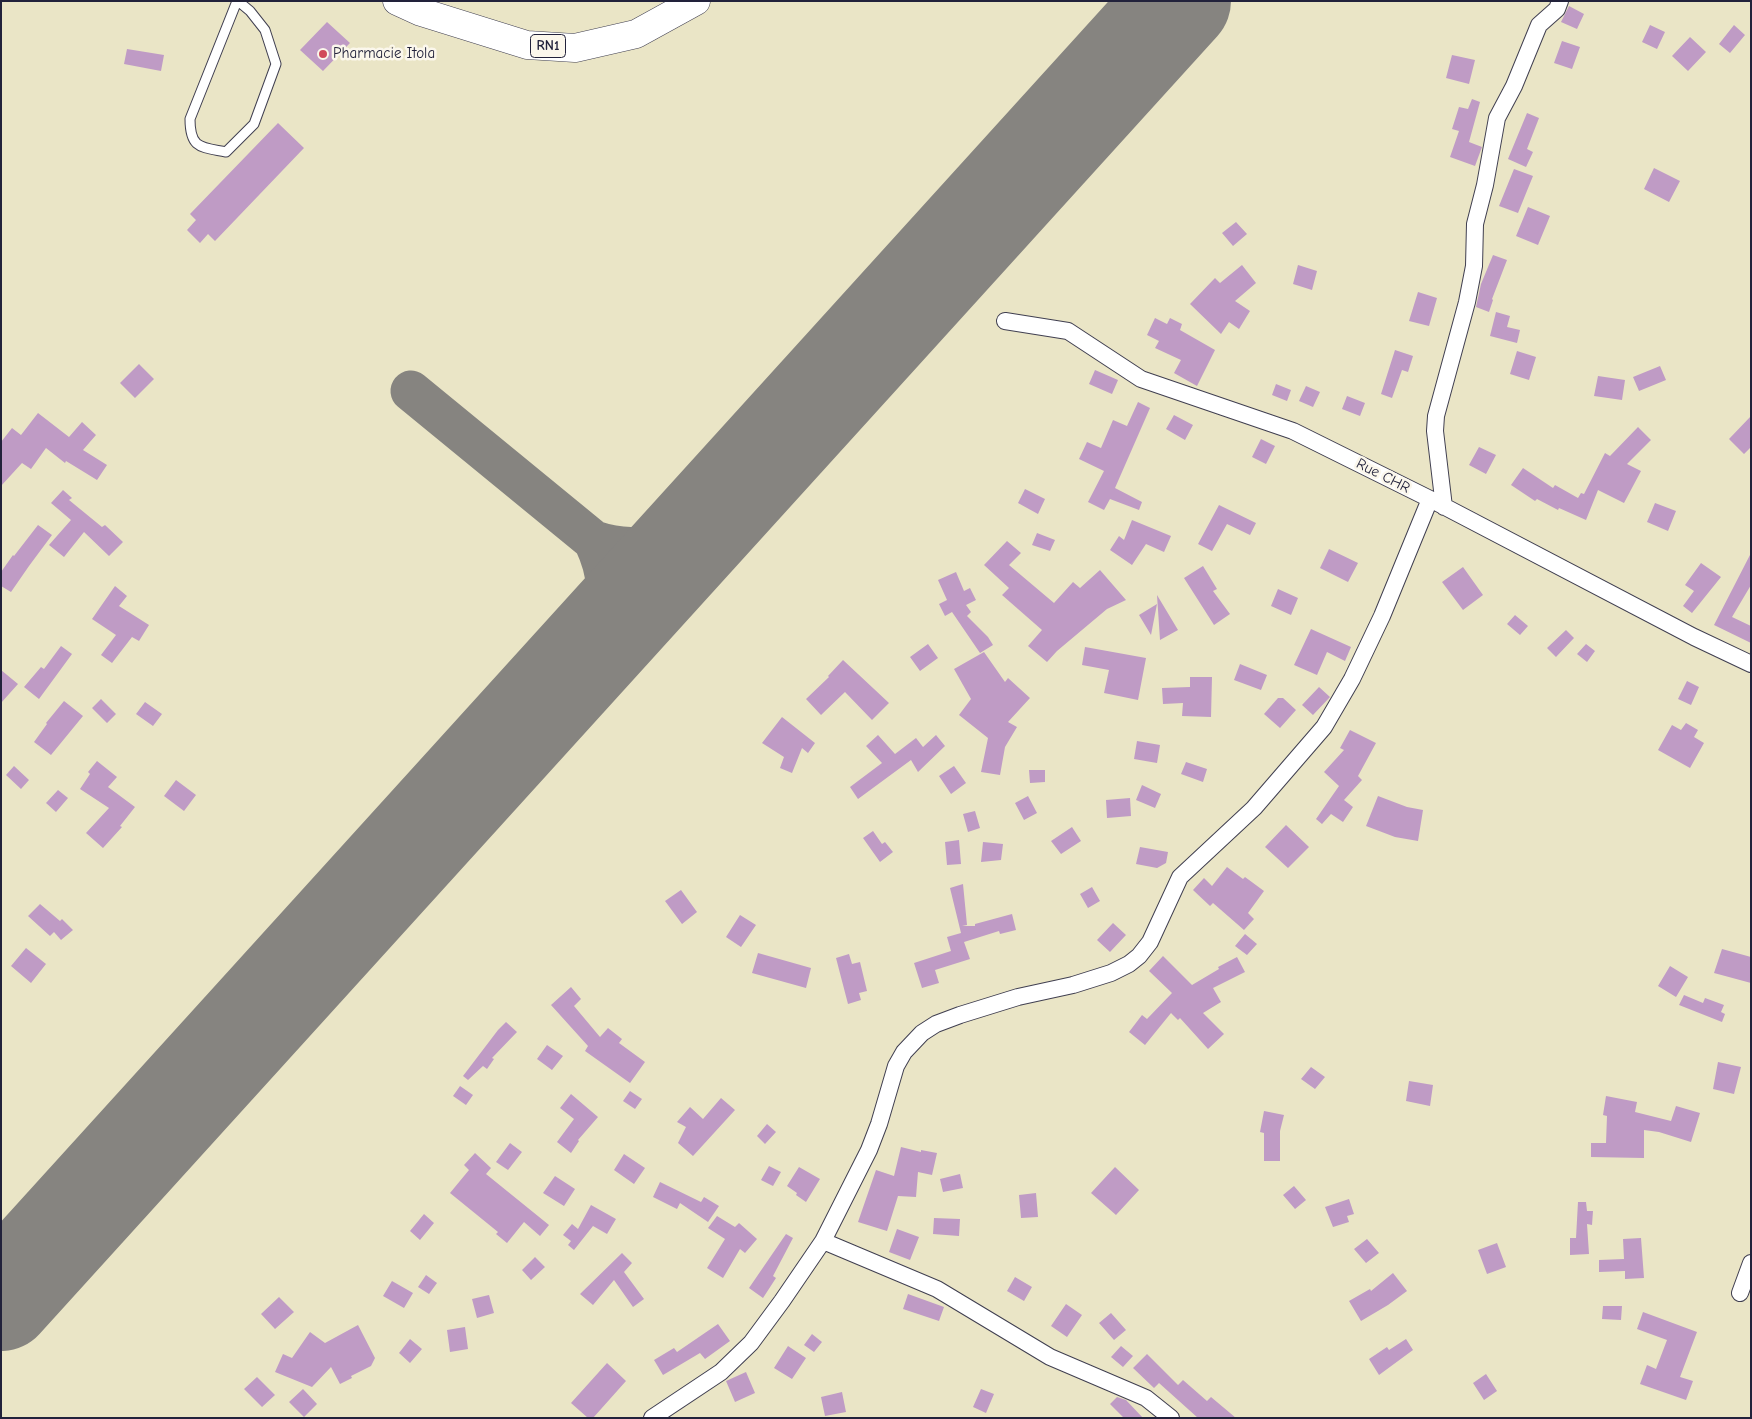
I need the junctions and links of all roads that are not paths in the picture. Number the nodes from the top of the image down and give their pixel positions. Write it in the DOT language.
graph roads {
  1 [pos="238,1"];
  2 [pos="397,1"];
  3 [pos="696,1"];
  4 [pos="1560,1"];
  5 [pos="1006,322"];
  6 [pos="1437,503"];
  7 [pos="1751,664"];
  8 [pos="823,1241"];
  9 [pos="1751,1263"];
  10 [pos="1740,1294"];
  11 [pos="652,1418"];
  12 [pos="1172,1418"];
  1 -- 1 [label="lane"];
  2 -- 3 [label="highway, RN1"];
  4 -- 6 [label="street"];
  5 -- 6 [label="street, Rue CHR"];
  6 -- 7 [label="street, Rue CHR"];
  6 -- 8 [label="street"];
  8 -- 11 [label="street"];
  8 -- 12 [label="street"];
  9 -- 10 [label="street"];
}
